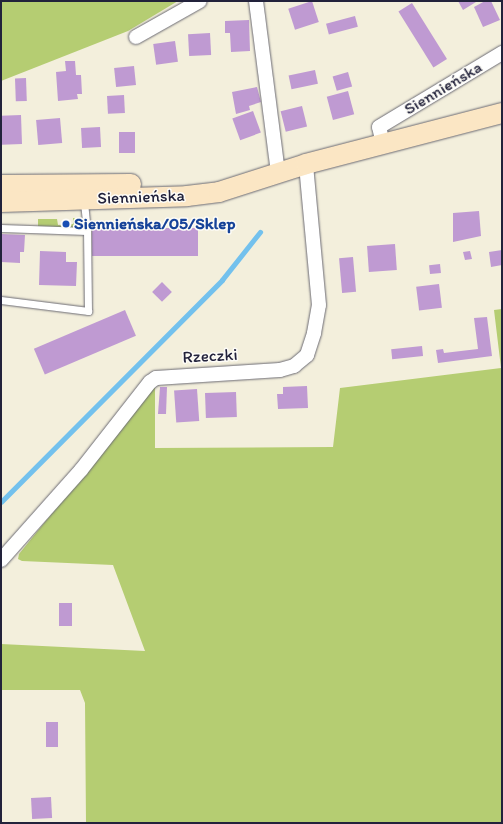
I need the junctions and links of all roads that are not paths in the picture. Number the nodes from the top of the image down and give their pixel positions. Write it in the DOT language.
graph roads {
  1 [pos="200,1"];
  2 [pos="256,1"];
  3 [pos="136,37"];
  4 [pos="502,53"];
  5 [pos="502,113"];
  6 [pos="383,144"];
  7 [pos="306,164"];
  8 [pos="278,172"];
  9 [pos="1,185"];
  10 [pos="83,192"];
  11 [pos="1,202"];
  12 [pos="1,228"];
  13 [pos="87,231"];
  14 [pos="1,300"];
  15 [pos="1,560"];
  1 -- 3 [label="street"];
  2 -- 8 [label="street"];
  4 -- 6 [label="street, Siennieńska"];
  5 -- 6 [label="main road, Siennieńska"];
  6 -- 7 [label="main road, Siennieńska"];
  7 -- 8 [label="main road, Siennieńska"];
  7 -- 15 [label="street, Rzeczki"];
  8 -- 10 [label="main road, Siennieńska"];
  9 -- 10 [label="main road, Siennieńska"];
  10 -- 11 [label="main road, Siennieńska"];
  10 -- 13 [label="lane"];
  12 -- 13 [label="lane"];
  13 -- 14 [label="lane"];
}
